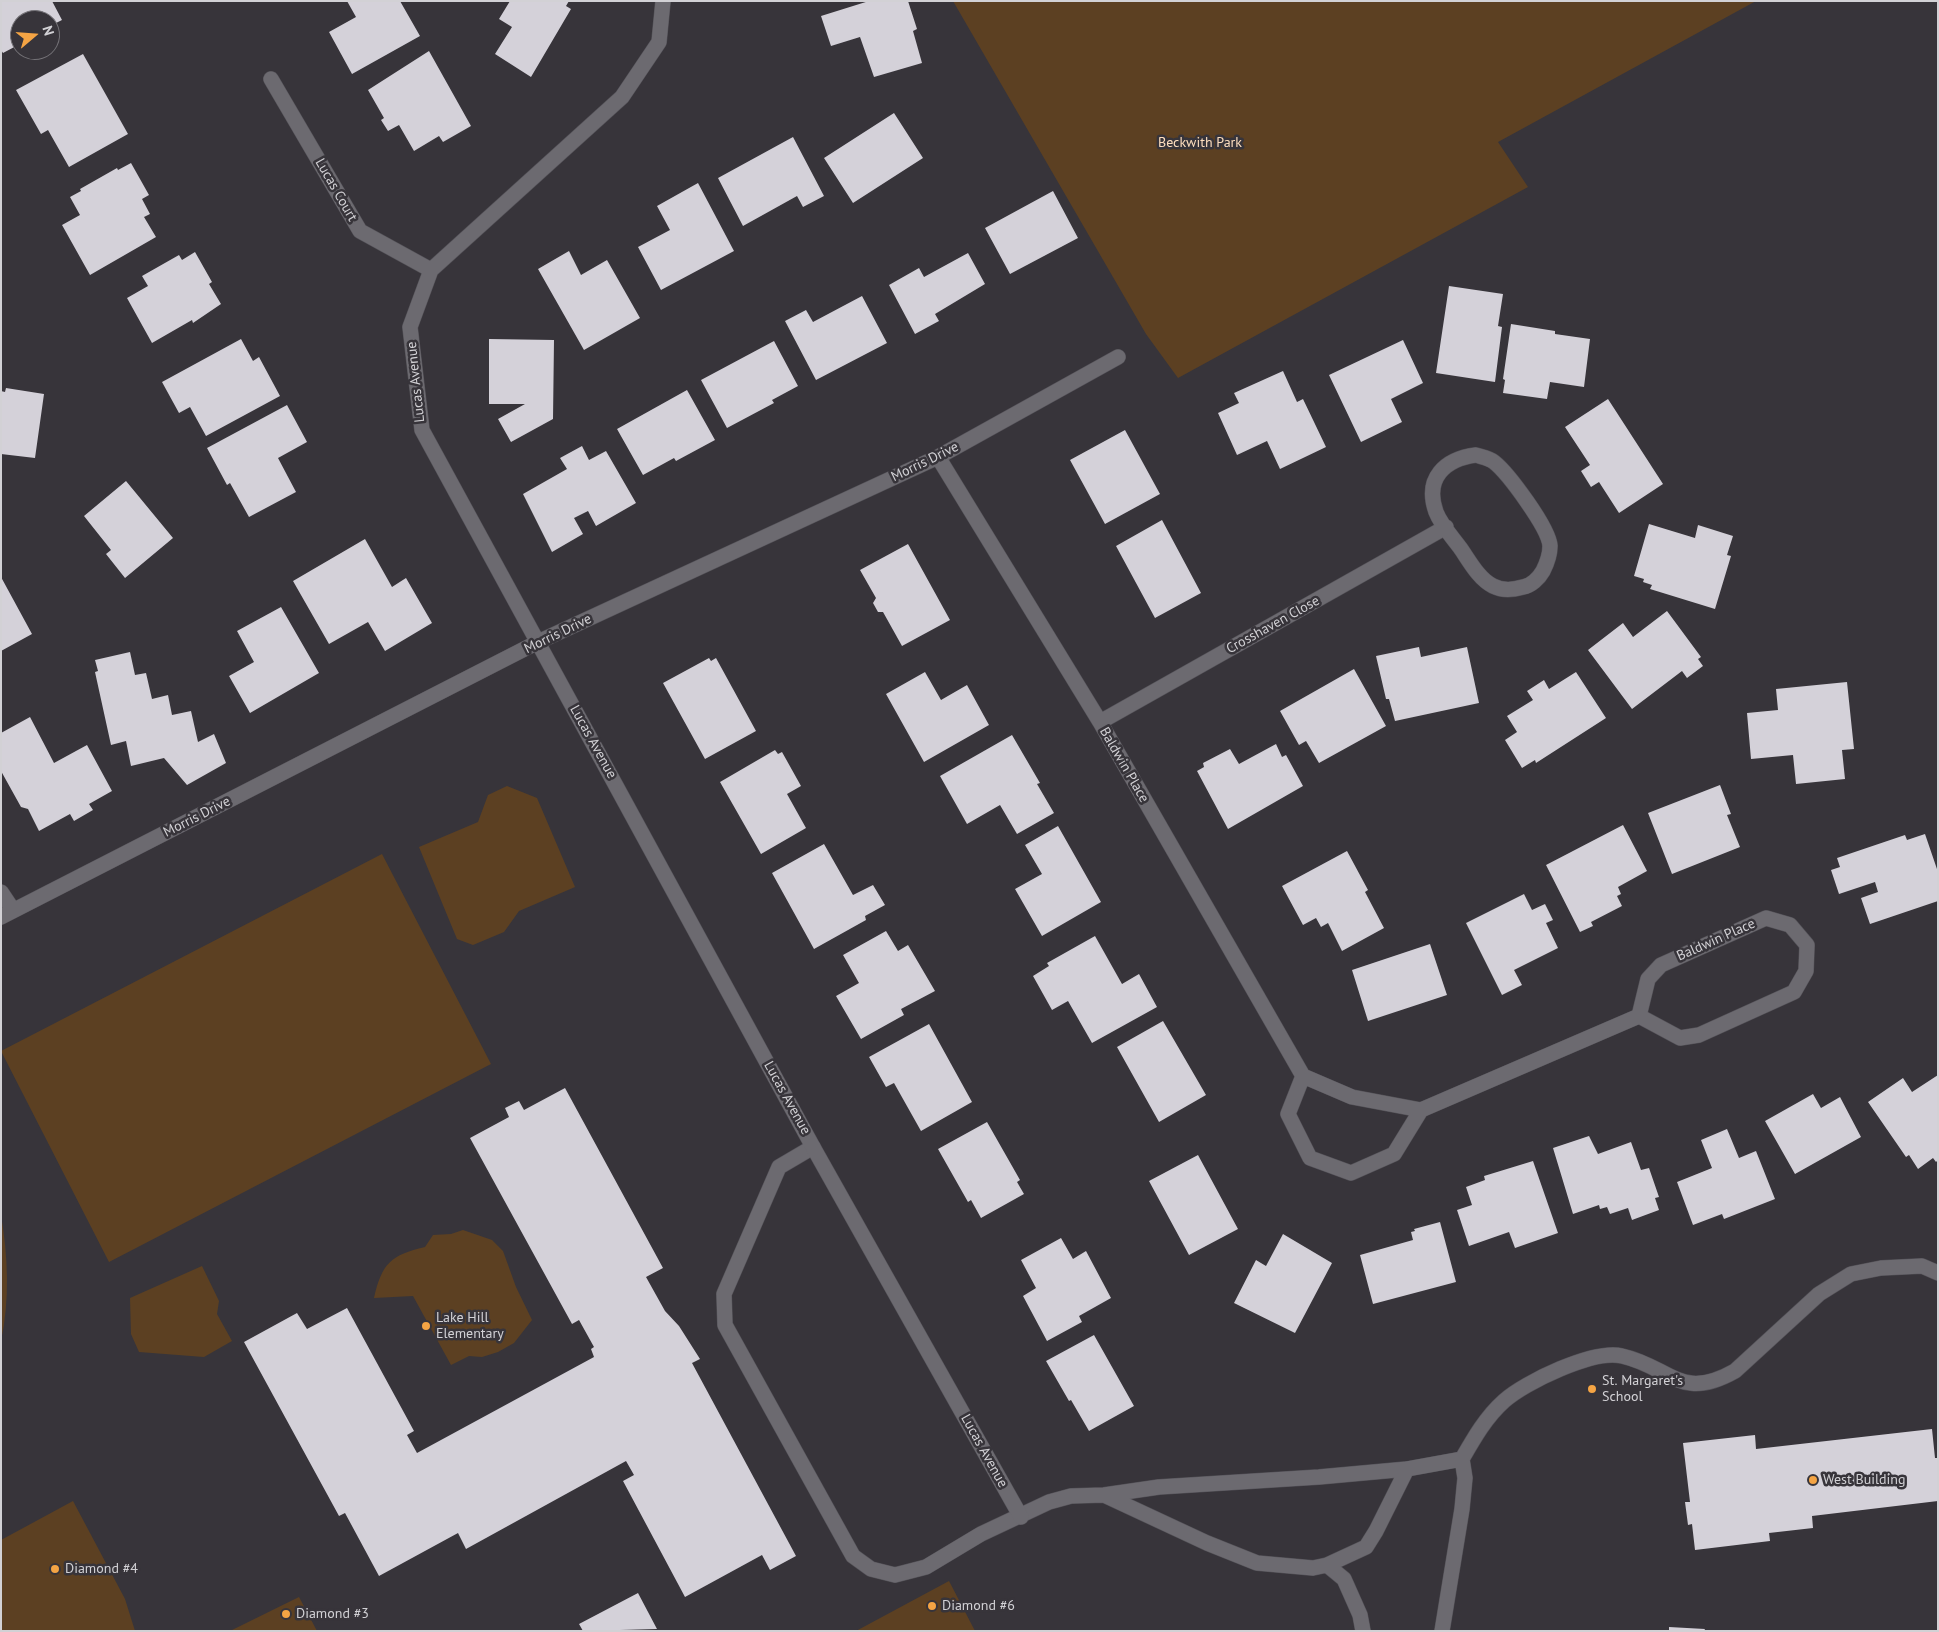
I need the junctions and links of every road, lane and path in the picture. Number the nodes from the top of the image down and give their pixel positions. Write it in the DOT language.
graph roads {
  1 [pos="662,1"];
  2 [pos="271,79"];
  3 [pos="431,270"];
  4 [pos="1118,357"];
  5 [pos="938,457"];
  6 [pos="1446,527"];
  7 [pos="538,642"];
  8 [pos="1100,722"];
  9 [pos="1,892"];
  10 [pos="7,914"];
  11 [pos="1639,1016"];
  12 [pos="1303,1076"];
  13 [pos="1421,1110"];
  14 [pos="813,1147"];
  15 [pos="1938,1273"];
  16 [pos="1462,1459"];
  17 [pos="1407,1469"];
  18 [pos="1104,1495"];
  19 [pos="1021,1517"];
  20 [pos="1327,1565"];
  21 [pos="1363,1631"];
  22 [pos="1442,1631"];
  1 -- 3 [label="street, Lucas Avenue"];
  2 -- 3 [label="street, Lucas Court"];
  3 -- 7 [label="street, Lucas Avenue"];
  4 -- 5 [label="street, Morris Drive"];
  5 -- 7 [label="street, Morris Drive"];
  5 -- 8 [label="street, Baldwin Place"];
  6 -- 6 [label="street"];
  6 -- 8 [label="street, Crosshaven Close"];
  7 -- 10 [label="street, Morris Drive"];
  7 -- 14 [label="street, Lucas Avenue"];
  8 -- 12 [label="street, Baldwin Place"];
  9 -- 10 [label="street"];
  11 -- 11 [label="street, Baldwin Place"];
  11 -- 13 [label="street"];
  12 -- 13 [label="street"];
  12 -- 13 [label="street"];
  14 -- 19 [label="street, Lucas Avenue"];
  14 -- 19 [label="street"];
  15 -- 16 [label="street"];
  16 -- 17 [label="street"];
  16 -- 22 [label="street"];
  17 -- 18 [label="street"];
  17 -- 20 [label="street"];
  18 -- 19 [label="street"];
  18 -- 20 [label="street"];
  20 -- 21 [label="street"];
}
